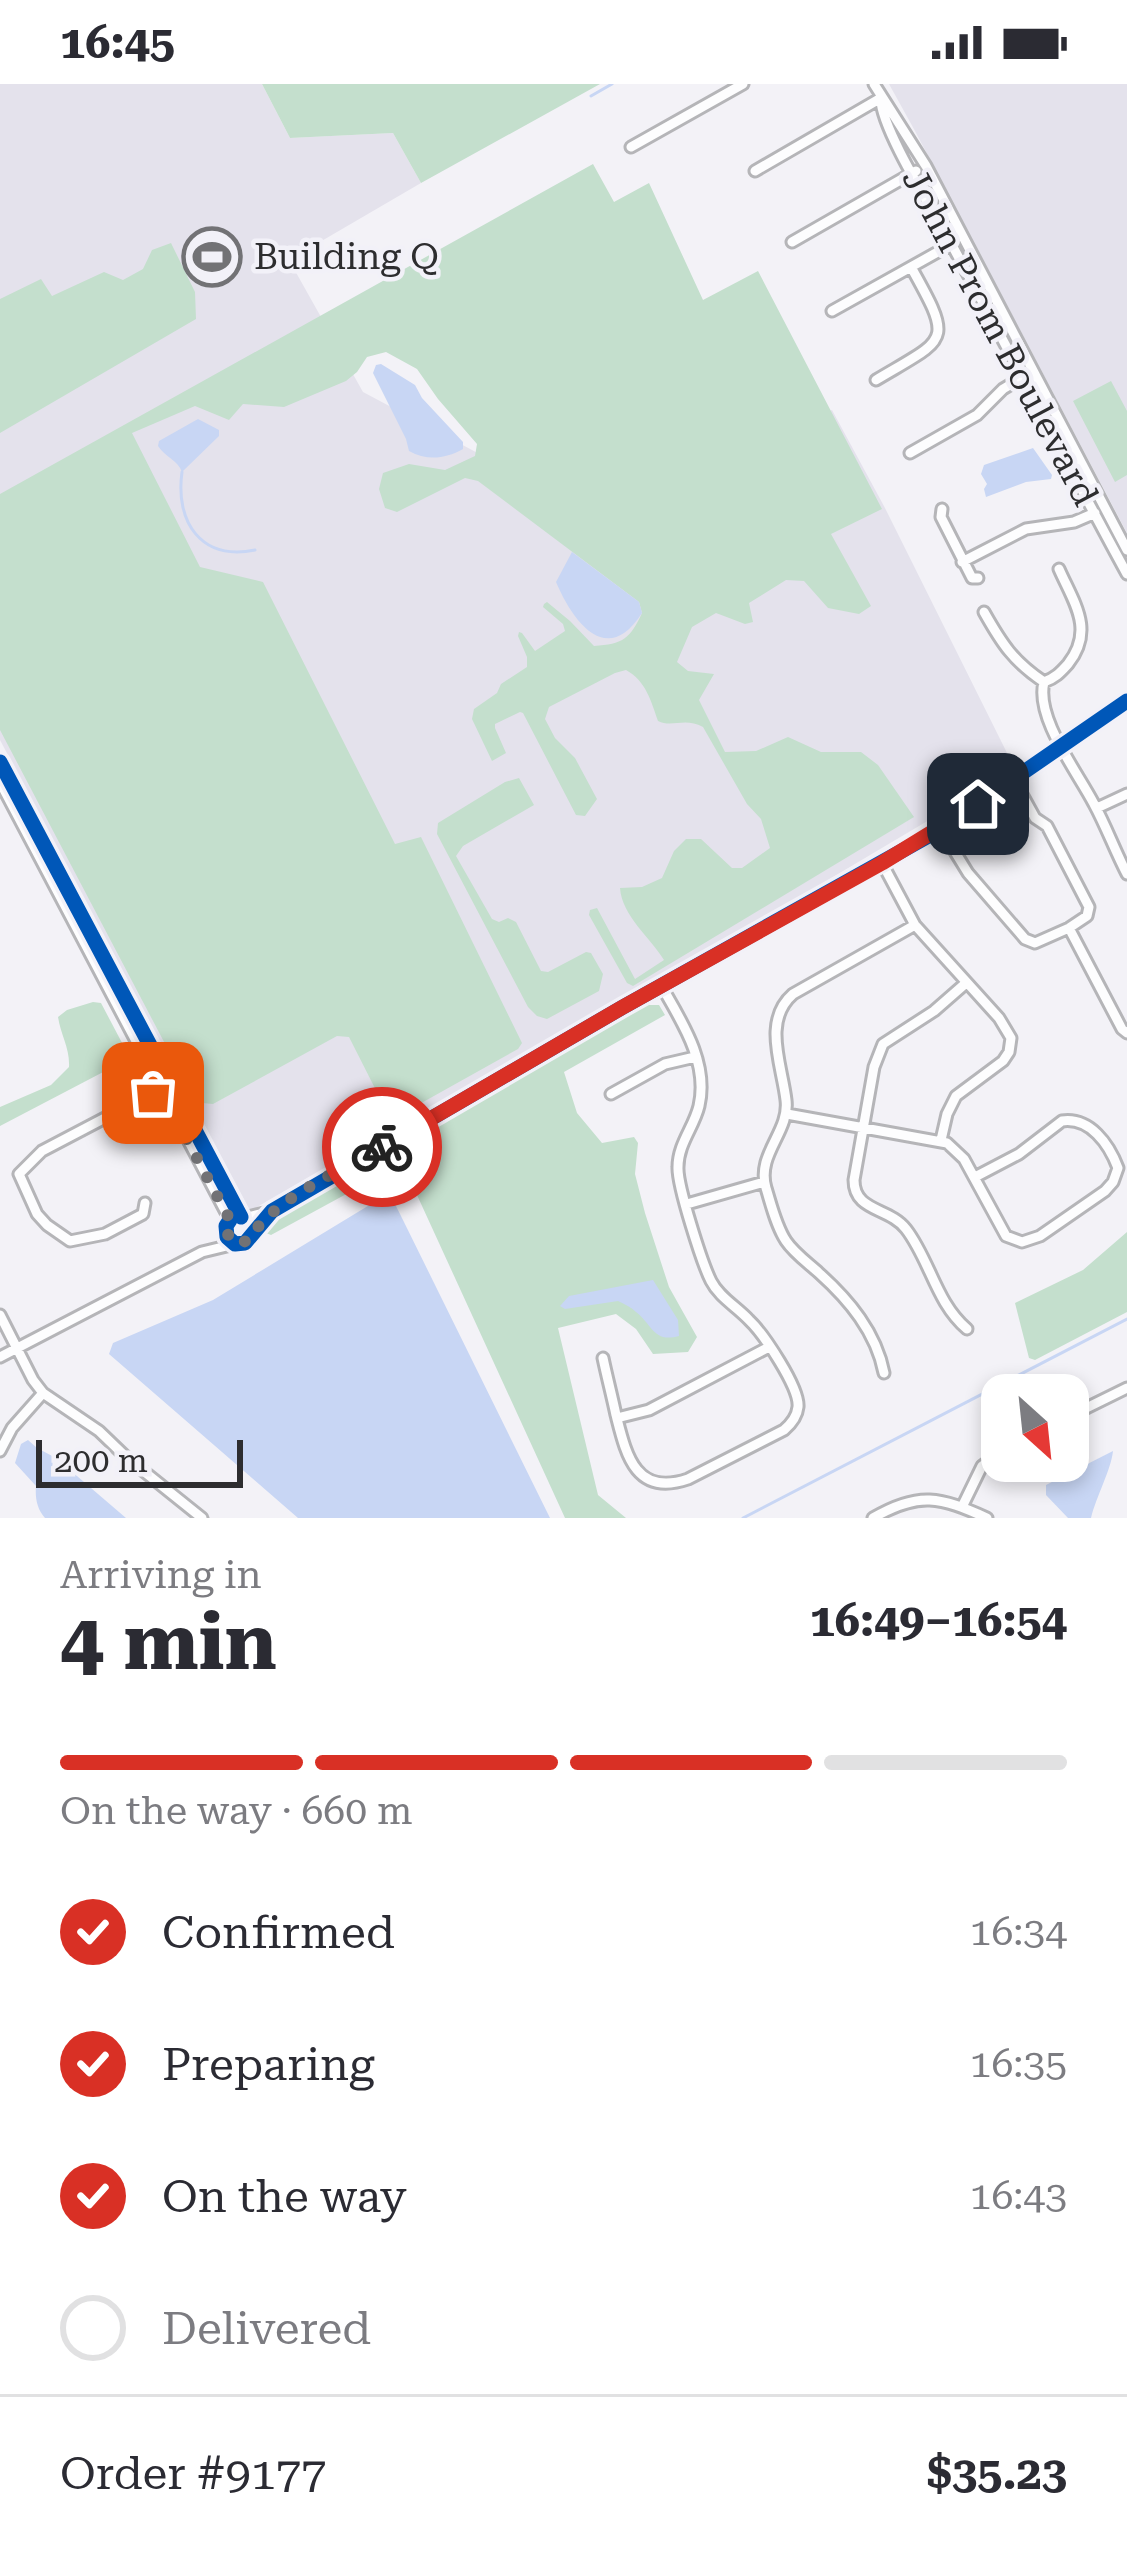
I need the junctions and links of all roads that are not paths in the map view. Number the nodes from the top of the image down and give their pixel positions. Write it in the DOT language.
graph roads {
  1 [pos="743,84"];
  2 [pos="874,84"];
  3 [pos="881,98"];
  4 [pos="631,147"];
  5 [pos="926,166"];
  6 [pos="754,171"];
  7 [pos="913,172"];
  8 [pos="936,215"];
  9 [pos="953,216"];
  10 [pos="792,242"];
  11 [pos="952,244"];
  12 [pos="911,267"];
  13 [pos="832,311"];
  14 [pos="1028,374"];
  15 [pos="876,380"];
  16 [pos="910,453"];
  17 [pos="942,509"];
  18 [pos="1100,511"];
  19 [pos="1127,550"];
  20 [pos="962,562"];
  21 [pos="1059,569"];
  22 [pos="1127,574"];
  23 [pos="978,578"];
  24 [pos="984,612"];
  25 [pos="1044,682"];
  26 [pos="1123,705"];
  27 [pos="1063,746"];
  28 [pos="0,761"];
  29 [pos="1014,780"];
  30 [pos="0,782"];
  31 [pos="1127,794"];
  32 [pos="1097,808"];
  33 [pos="941,829"];
  34 [pos="882,863"];
  35 [pos="1127,874"];
  36 [pos="915,925"];
  37 [pos="1069,928"];
  38 [pos="966,983"];
  39 [pos="662,987"];
  40 [pos="1127,1034"];
  41 [pos="695,1057"];
  42 [pos="165,1087"];
  43 [pos="611,1094"];
  44 [pos="788,1114"];
  45 [pos="864,1128"];
  46 [pos="941,1140"];
  47 [pos="975,1178"];
  48 [pos="764,1182"];
  49 [pos="145,1202"];
  50 [pos="687,1204"];
  51 [pos="272,1211"];
  52 [pos="235,1222"];
  53 [pos="253,1231"];
  54 [pos="235,1244"];
  55 [pos="202,1252"];
  56 [pos="0,1315"];
  57 [pos="967,1329"];
  58 [pos="769,1347"];
  59 [pos="19,1348"];
  60 [pos="0,1357"];
  61 [pos="603,1358"];
  62 [pos="884,1373"];
  63 [pos="1127,1388"];
  64 [pos="43,1393"];
  65 [pos="1089,1407"];
  66 [pos="617,1418"];
  67 [pos="0,1450"];
  68 [pos="981,1468"];
  69 [pos="962,1507"];
  70 [pos="202,1518"];
  71 [pos="873,1518"];
  72 [pos="987,1518"];
  1 -- 4 [label="street"];
  2 -- 3 [label="street, John Prom Boulevard"];
  3 -- 5 [label="street, John Prom Boulevard"];
  3 -- 6 [label="street"];
  3 -- 7 [label="street, John Prom Boulevard"];
  5 -- 7 [label="street"];
  5 -- 9 [label="street, John Prom Boulevard"];
  7 -- 8 [label="street, John Prom Boulevard"];
  7 -- 10 [label="street"];
  8 -- 9 [label="street"];
  8 -- 11 [label="street, John Prom Boulevard"];
  9 -- 14 [label="street, John Prom Boulevard"];
  11 -- 12 [label="street"];
  11 -- 14 [label="street, John Prom Boulevard"];
  12 -- 13 [label="street"];
  12 -- 15 [label="street"];
  14 -- 16 [label="street"];
  14 -- 18 [label="street, John Prom Boulevard"];
  17 -- 20 [label="street"];
  18 -- 19 [label="street, John Prom Boulevard"];
  18 -- 20 [label="street"];
  18 -- 22 [label="street, John Prom Boulevard"];
  20 -- 23 [label="street"];
  21 -- 25 [label="street"];
  24 -- 25 [label="street"];
  25 -- 27 [label="street"];
  26 -- 27 [label="street"];
  27 -- 29 [label="street"];
  27 -- 32 [label="street"];
  28 -- 42 [label="street"];
  29 -- 33 [label="street"];
  29 -- 37 [label="street"];
  30 -- 42 [label="street"];
  31 -- 32 [label="street"];
  32 -- 35 [label="street"];
  33 -- 34 [label="street"];
  33 -- 37 [label="street"];
  34 -- 36 [label="street"];
  34 -- 39 [label="street"];
  36 -- 38 [label="street"];
  36 -- 44 [label="street"];
  37 -- 40 [label="street"];
  38 -- 45 [label="street"];
  38 -- 46 [label="street"];
  39 -- 41 [label="street"];
  39 -- 51 [label="street"];
  41 -- 43 [label="street"];
  41 -- 50 [label="street"];
  42 -- 49 [label="street"];
  42 -- 52 [label="street"];
  44 -- 45 [label="street"];
  44 -- 48 [label="street"];
  45 -- 46 [label="street"];
  45 -- 57 [label="street"];
  46 -- 47 [label="street"];
  47 -- 47 [label="street"];
  48 -- 50 [label="street"];
  48 -- 62 [label="street"];
  50 -- 58 [label="street"];
  51 -- 52 [label="street"];
  51 -- 53 [label="street"];
  52 -- 53 [label="street"];
  52 -- 54 [label="street"];
  52 -- 55 [label="street"];
  53 -- 54 [label="street"];
  54 -- 55 [label="street"];
  55 -- 59 [label="street"];
  56 -- 59 [label="street"];
  58 -- 66 [label="street"];
  58 -- 66 [label="street"];
  59 -- 60 [label="street"];
  59 -- 64 [label="street"];
  61 -- 66 [label="street"];
  63 -- 65 [label="street"];
  64 -- 67 [label="street"];
  64 -- 70 [label="street"];
  68 -- 69 [label="street"];
  69 -- 71 [label="street"];
  69 -- 72 [label="street"];
}
